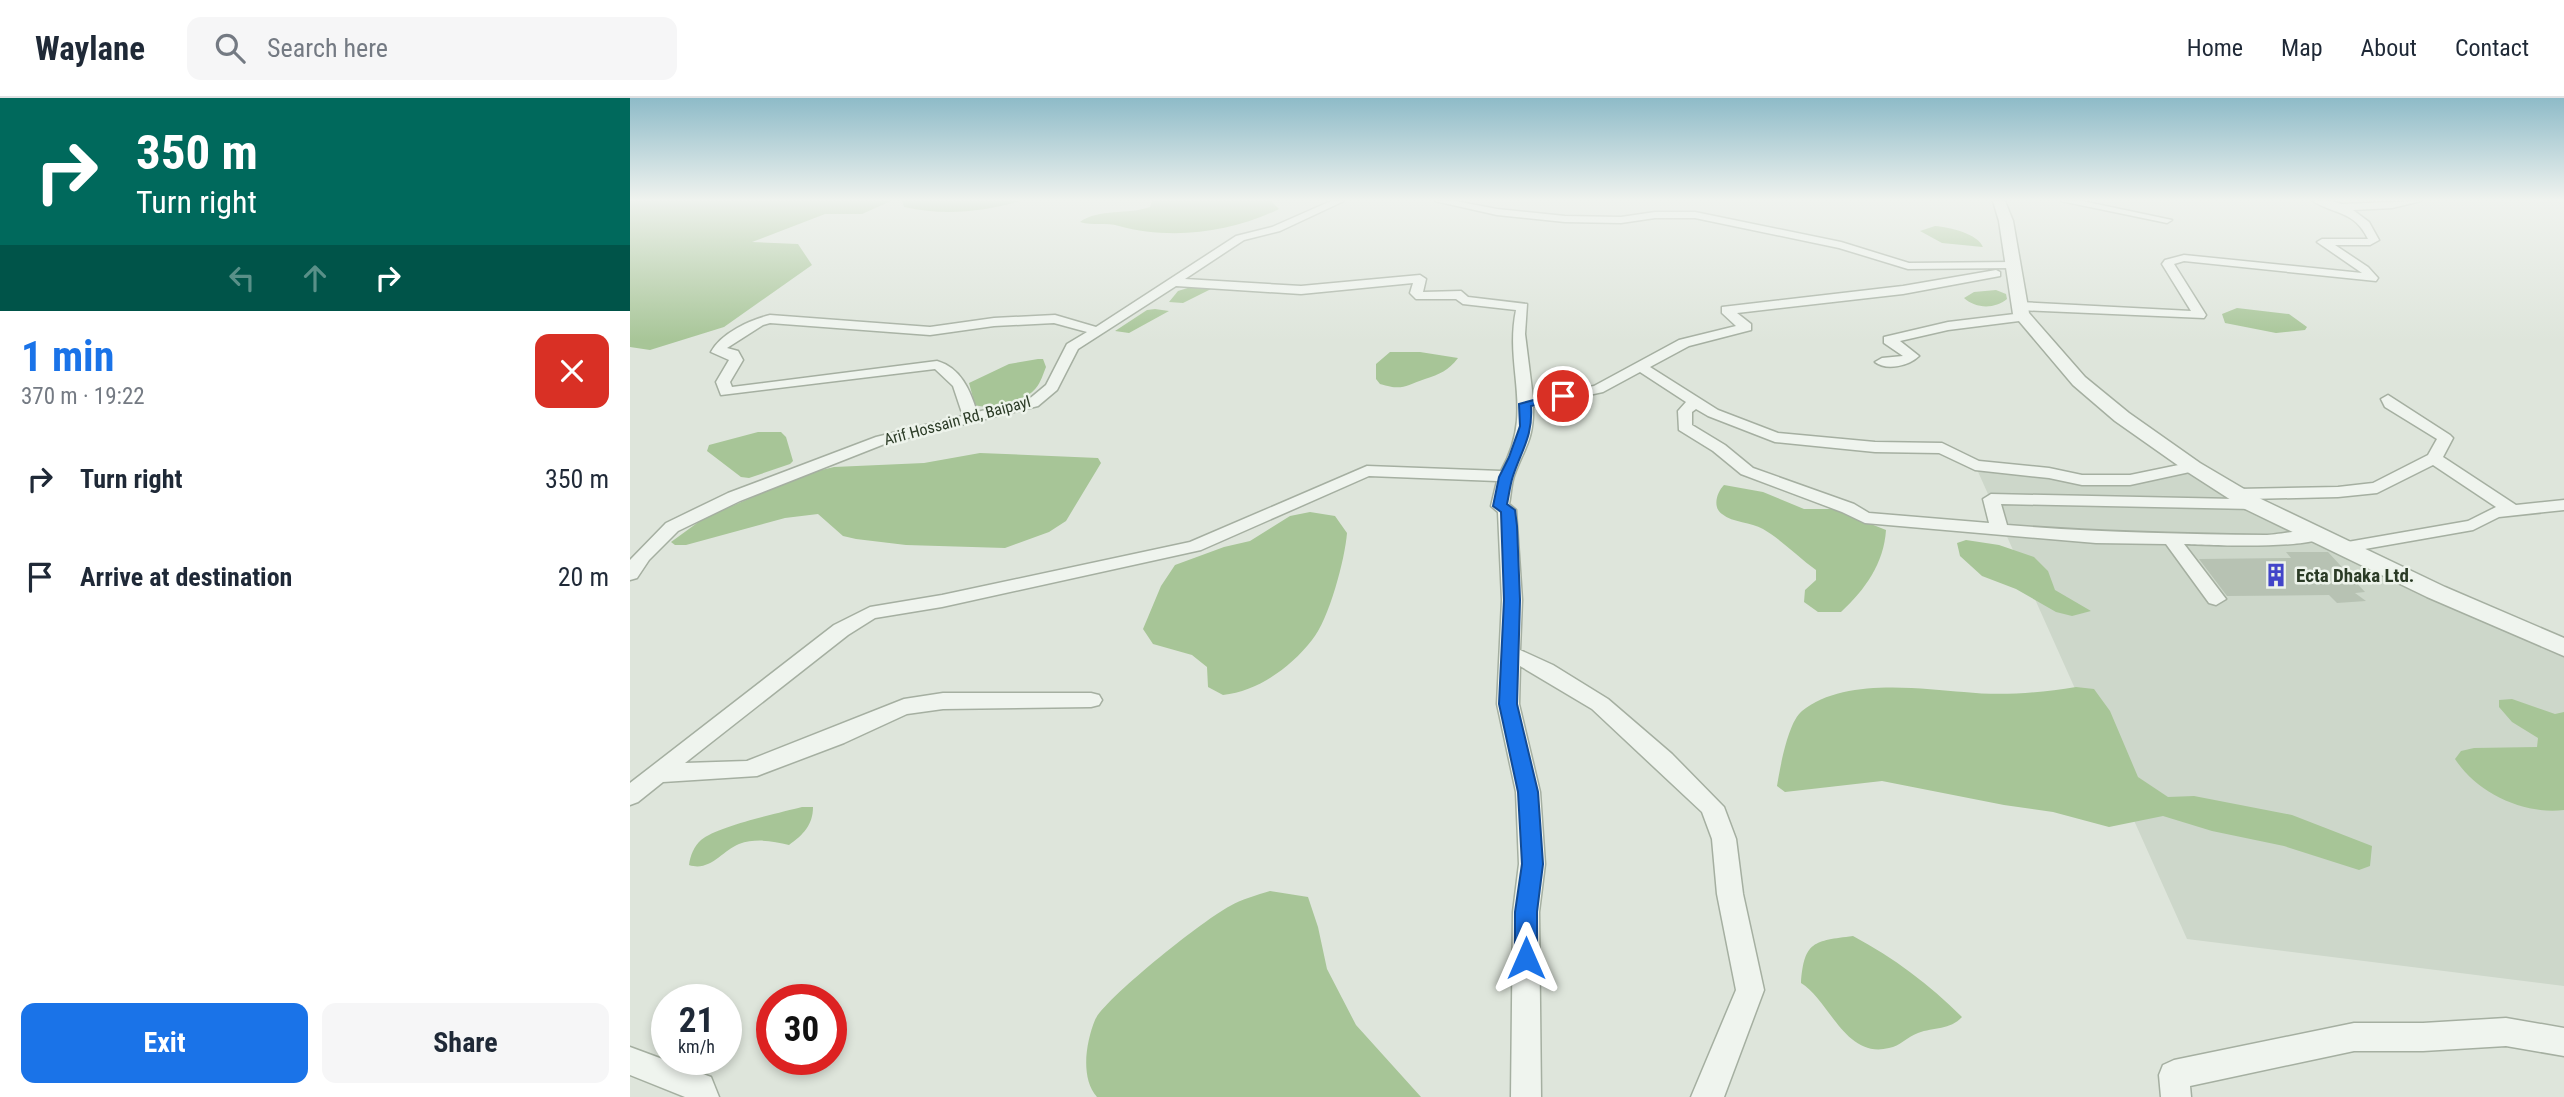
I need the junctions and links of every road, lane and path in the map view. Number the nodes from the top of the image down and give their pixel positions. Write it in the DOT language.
graph roads {
  1 [pos="1226,248"];
  2 [pos="1849,248"];
  3 [pos="2009,248"];
  4 [pos="2331,248"];
  5 [pos="2014,269"];
  6 [pos="1174,282"];
  7 [pos="2021,312"];
  8 [pos="1097,331"];
  9 [pos="1882,362"];
  10 [pos="1640,366"];
  11 [pos="2388,399"];
  12 [pos="1695,402"];
  13 [pos="1525,404"];
  14 [pos="971,417"];
  15 [pos="2434,458"];
  16 [pos="2193,467"];
  17 [pos="1506,477"];
  18 [pos="2245,499"];
  19 [pos="2564,505"];
  20 [pos="2512,510"];
  21 [pos="2000,531"];
  22 [pos="2318,535"];
  23 [pos="2171,539"];
  24 [pos="2342,548"];
  25 [pos="630,574"];
  26 [pos="2216,599"];
  27 [pos="2564,648"];
  28 [pos="1509,653"];
  29 [pos="1091,700"];
  30 [pos="658,773"];
  31 [pos="630,796"];
  32 [pos="2564,1042"];
  33 [pos="630,1061"];
  34 [pos="704,1097"];
  35 [pos="1526,1097"];
  36 [pos="1706,1097"];
  37 [pos="2176,1097"];
  1 -- 6 [label="street, Arif Hossain Rd, Baipayl"];
  2 -- 5 [label="street"];
  3 -- 5 [label="street"];
  4 -- 7 [label="street"];
  5 -- 7 [label="street"];
  5 -- 10 [label="street"];
  6 -- 8 [label="street, Arif Hossain Rd, Baipayl"];
  6 -- 13 [label="street"];
  7 -- 9 [label="street"];
  7 -- 16 [label="street"];
  8 -- 14 [label="street, Arif Hossain Rd, Baipayl"];
  8 -- 14 [label="street"];
  10 -- 12 [label="street"];
  10 -- 13 [label="street"];
  11 -- 15 [label="street"];
  12 -- 16 [label="street"];
  12 -- 21 [label="street"];
  13 -- 17 [label="street"];
  14 -- 25 [label="street, Arif Hossain Rd, Baipayl"];
  15 -- 18 [label="street"];
  15 -- 20 [label="street"];
  16 -- 18 [label="street"];
  17 -- 28 [label="street"];
  17 -- 30 [label="street"];
  18 -- 21 [label="street"];
  18 -- 22 [label="street"];
  19 -- 20 [label="street"];
  20 -- 24 [label="street"];
  21 -- 23 [label="street"];
  22 -- 23 [label="street"];
  22 -- 24 [label="street"];
  23 -- 26 [label="street"];
  24 -- 27 [label="street"];
  28 -- 35 [label="street"];
  28 -- 36 [label="street"];
  29 -- 30 [label="street"];
  30 -- 31 [label="street"];
  32 -- 37 [label="street"];
  33 -- 34 [label="street"];
}
